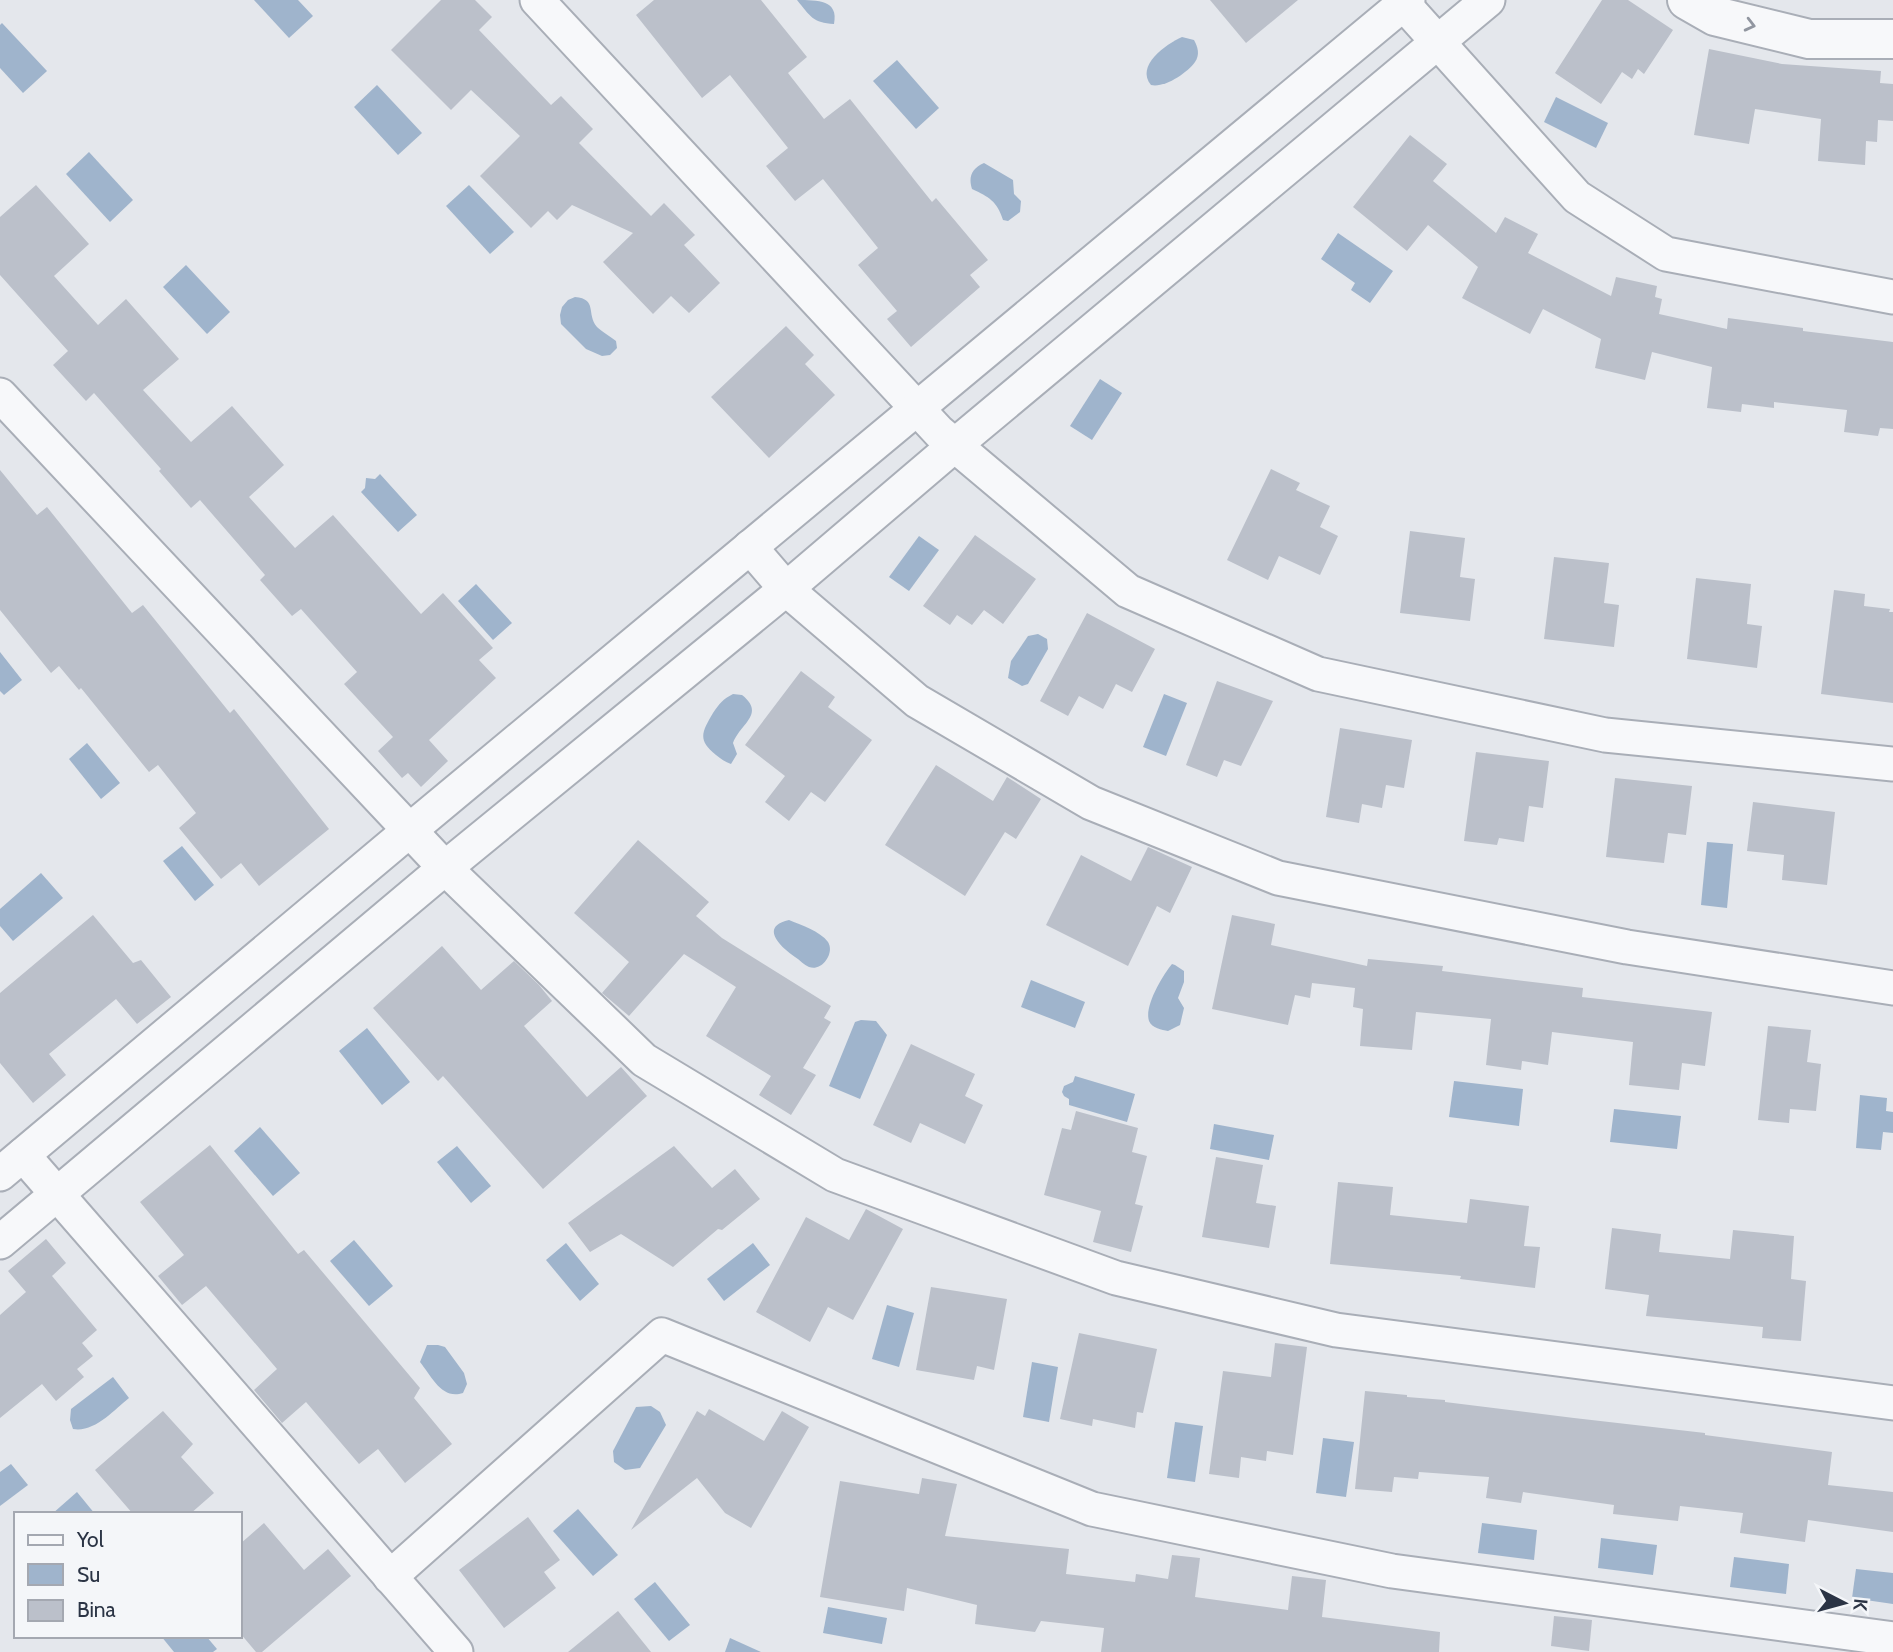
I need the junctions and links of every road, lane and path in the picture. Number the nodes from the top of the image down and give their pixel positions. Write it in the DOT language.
graph roads {
  1 [pos="537,0"];
  2 [pos="1488,0"];
  3 [pos="1687,0"];
  4 [pos="1404,1"];
  5 [pos="1893,39"];
  6 [pos="1437,43"];
  7 [pos="1893,297"];
  8 [pos="0,395"];
  9 [pos="917,408"];
  10 [pos="955,445"];
  11 [pos="750,547"];
  12 [pos="786,589"];
  13 [pos="1893,764"];
  14 [pos="410,830"];
  15 [pos="445,868"];
  16 [pos="1893,988"];
  17 [pos="11,1165"];
  18 [pos="56,1193"];
  19 [pos="0,1242"];
  20 [pos="1893,1403"];
  21 [pos="390,1577"];
  22 [pos="1893,1639"];
  23 [pos="456,1652"];
  1 -- 9 [label="street"];
  2 -- 6 [label="street"];
  3 -- 5 [label="street, one-way"];
  4 -- 6 [label="street"];
  4 -- 9 [label="street"];
  6 -- 7 [label="street"];
  6 -- 10 [label="street"];
  8 -- 14 [label="street"];
  9 -- 10 [label="street"];
  9 -- 11 [label="street"];
  10 -- 12 [label="street"];
  10 -- 13 [label="street"];
  11 -- 12 [label="street"];
  11 -- 14 [label="street"];
  12 -- 15 [label="street"];
  12 -- 16 [label="street"];
  14 -- 15 [label="street"];
  14 -- 17 [label="street"];
  15 -- 18 [label="street"];
  15 -- 20 [label="street"];
  17 -- 18 [label="street"];
  18 -- 19 [label="street"];
  18 -- 21 [label="street"];
  21 -- 22 [label="street"];
  21 -- 23 [label="street"];
}
